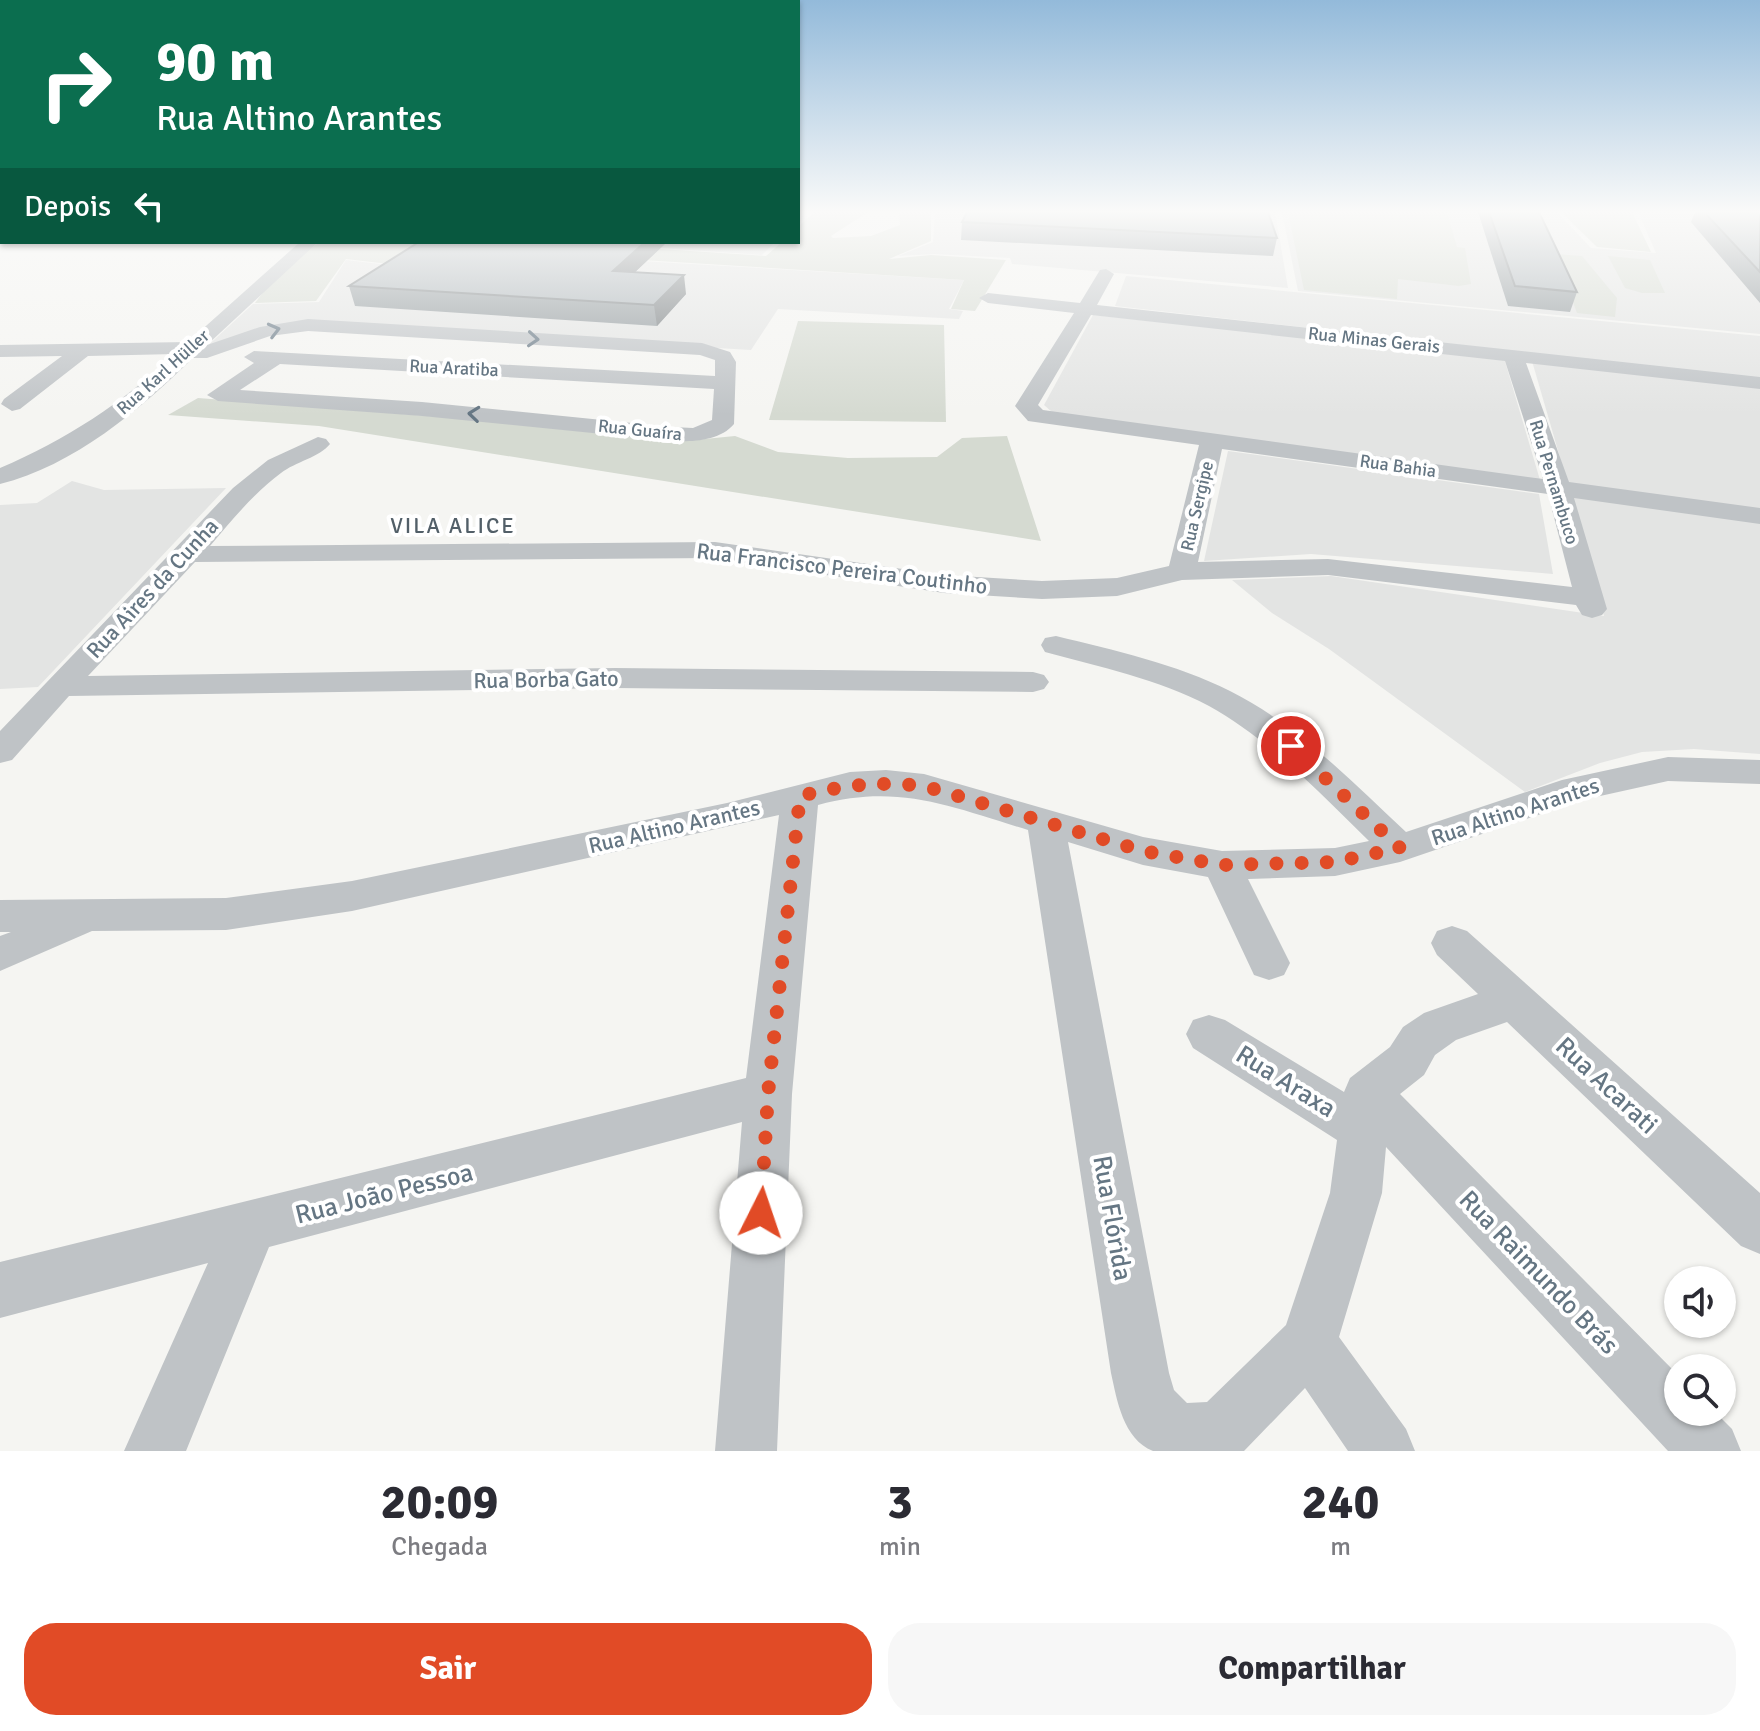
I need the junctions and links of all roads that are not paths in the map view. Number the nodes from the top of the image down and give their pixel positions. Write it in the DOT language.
graph roads {
  1 [pos="264,280"];
  2 [pos="1103,280"];
  3 [pos="988,298"];
  4 [pos="1085,310"];
  5 [pos="83,350"];
  6 [pos="0,351"];
  7 [pos="192,352"];
  8 [pos="1513,355"];
  9 [pos="276,358"];
  10 [pos="723,383"];
  11 [pos="1760,383"];
  12 [pos="12,404"];
  13 [pos="1212,440"];
  14 [pos="318,444"];
  15 [pos="0,477"];
  16 [pos="1559,488"];
  17 [pos="1760,516"];
  18 [pos="188,554"];
  19 [pos="1182,572"];
  20 [pos="1590,604"];
  21 [pos="1056,645"];
  22 [pos="1033,682"];
  23 [pos="59,686"];
  24 [pos="0,752"];
  25 [pos="1760,772"];
  26 [pos="800,796"];
  27 [pos="1046,824"];
  28 [pos="1400,848"];
  29 [pos="1222,865"];
  30 [pos="0,916"];
  31 [pos="92,917"];
  32 [pos="1452,943"];
  33 [pos="0,954"];
  34 [pos="1269,963"];
  35 [pos="1517,1000"];
  36 [pos="1209,1034"];
  37 [pos="768,1094"];
  38 [pos="1365,1111"];
  39 [pos="251,1226"];
  40 [pos="1760,1228"];
  41 [pos="0,1290"];
  42 [pos="1309,1343"];
  43 [pos="155,1451"];
  44 [pos="746,1451"];
  45 [pos="1384,1451"];
  46 [pos="1710,1451"];
  1 -- 7 [label="street, Rua Karl Hüller"];
  2 -- 4 [label="street"];
  3 -- 4 [label="street, Rua Minas Gerais"];
  4 -- 8 [label="street, Rua Minas Gerais"];
  4 -- 13 [label="street, Rua Bahia"];
  5 -- 6 [label="street"];
  5 -- 7 [label="street"];
  5 -- 12 [label="street"];
  7 -- 9 [label="street, Rua Aratiba"];
  7 -- 10 [label="street, Rua Guaíra, one-way"];
  7 -- 15 [label="street, Rua Karl Hüller"];
  8 -- 11 [label="street, Rua Minas Gerais"];
  8 -- 16 [label="street, Rua Pernambuco"];
  9 -- 10 [label="street, Rua Aratiba"];
  10 -- 9 [label="street, Rua Guaíra, one-way"];
  13 -- 16 [label="street, Rua Bahia"];
  13 -- 19 [label="street, Rua Sergipe"];
  14 -- 18 [label="street, Rua Aires da Cunha"];
  16 -- 17 [label="street, Rua Bahia"];
  16 -- 20 [label="street, Rua Pernambuco"];
  18 -- 19 [label="street, Rua Francisco Pereira Coutinho"];
  18 -- 23 [label="street, Rua Aires da Cunha"];
  19 -- 20 [label="street, Rua Francisco Pereira Coutinho"];
  21 -- 28 [label="street"];
  22 -- 23 [label="street, Rua Borba Gato"];
  23 -- 24 [label="street, Rua Aires da Cunha"];
  25 -- 28 [label="street, Rua Altino Arantes"];
  26 -- 27 [label="street, Rua Altino Arantes"];
  26 -- 31 [label="street, Rua Altino Arantes"];
  26 -- 37 [label="street"];
  27 -- 29 [label="street, Rua Altino Arantes"];
  27 -- 42 [label="street, Rua Flórida"];
  28 -- 29 [label="street, Rua Altino Arantes"];
  29 -- 34 [label="street"];
  30 -- 31 [label="street, Rua Altino Arantes"];
  31 -- 33 [label="street"];
  32 -- 35 [label="street, Rua Acarati"];
  35 -- 38 [label="street"];
  35 -- 40 [label="street, Rua Acarati"];
  36 -- 38 [label="street, Rua Araxa"];
  37 -- 39 [label="street, Rua João Pessoa"];
  37 -- 44 [label="street"];
  38 -- 42 [label="street"];
  38 -- 46 [label="street, Rua Raimundo Brás"];
  39 -- 41 [label="street, Rua João Pessoa"];
  39 -- 43 [label="street"];
  42 -- 45 [label="street"];
}
